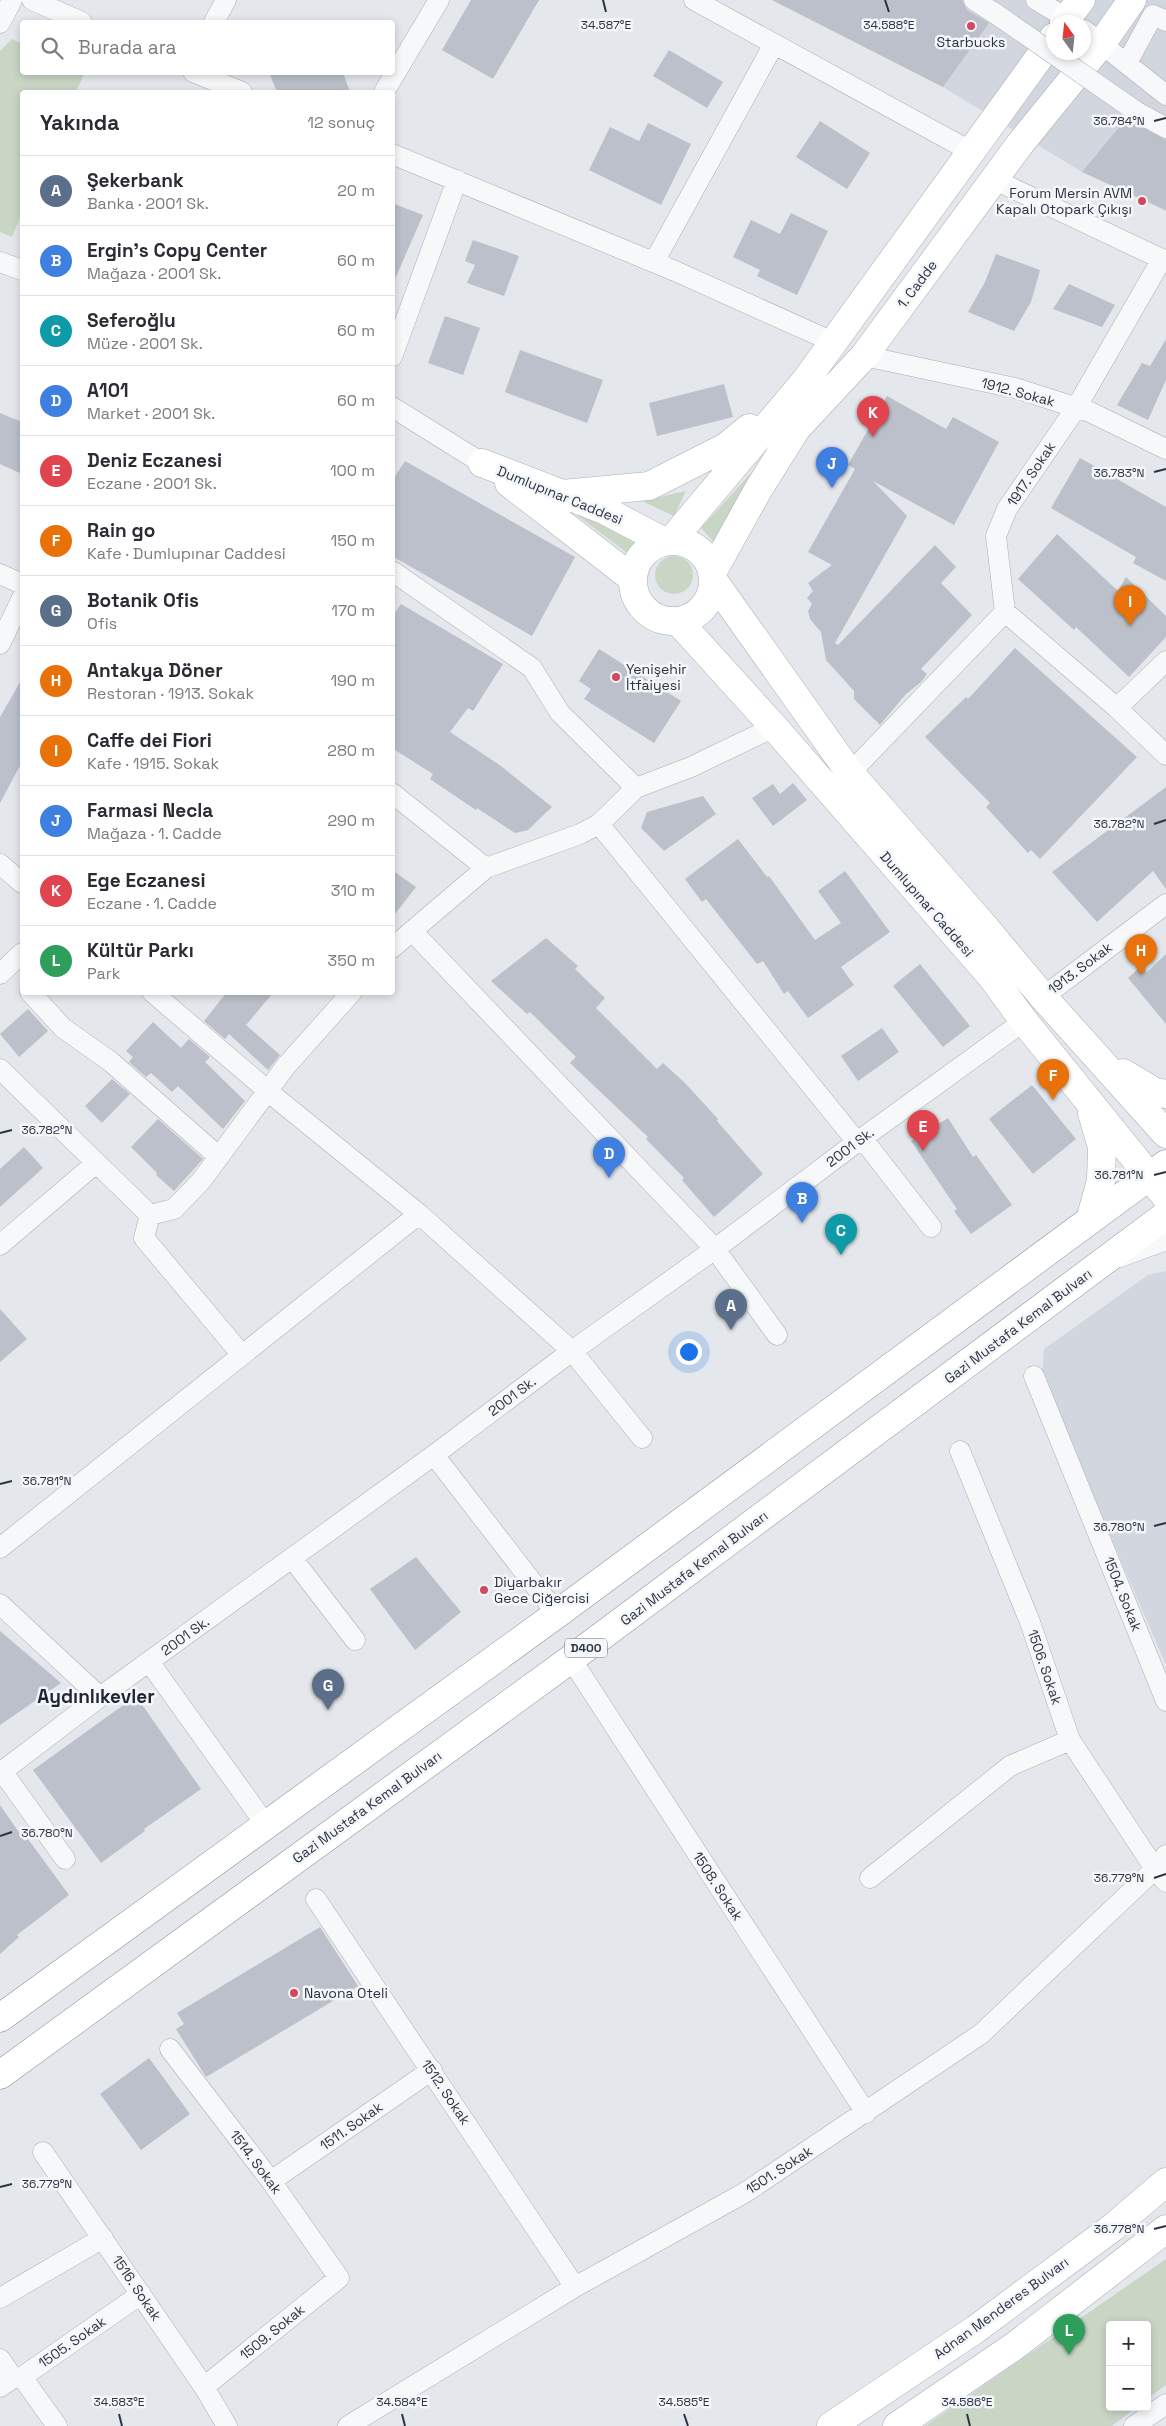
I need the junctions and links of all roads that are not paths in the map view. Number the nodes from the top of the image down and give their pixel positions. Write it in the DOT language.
graph roads {
  1 [pos="32,0"];
  2 [pos="226,0"];
  3 [pos="439,0"];
  4 [pos="694,0"];
  5 [pos="974,0"];
  6 [pos="1036,0"];
  7 [pos="1132,0"];
  8 [pos="1059,15"];
  9 [pos="1091,18"];
  10 [pos="77,20"];
  11 [pos="215,20"];
  12 [pos="1166,21"];
  13 [pos="1091,37"];
  14 [pos="774,44"];
  15 [pos="1046,60"];
  16 [pos="1059,60"];
  17 [pos="1127,63"];
  18 [pos="395,74"];
  19 [pos="200,75"];
  20 [pos="394,75"];
  21 [pos="237,90"];
  22 [pos="385,90"];
  23 [pos="1166,95"];
  24 [pos="1166,105"];
  25 [pos="1151,120"];
  26 [pos="970,151"];
  27 [pos="395,155"];
  28 [pos="457,180"];
  29 [pos="994,180"];
  30 [pos="1164,260"];
  31 [pos="0,262"];
  32 [pos="654,262"];
  33 [pos="20,269"];
  34 [pos="833,342"];
  35 [pos="395,349"];
  36 [pos="864,356"];
  37 [pos="806,380"];
  38 [pos="1076,408"];
  39 [pos="395,409"];
  40 [pos="1166,449"];
  41 [pos="482,463"];
  42 [pos="562,494"];
  43 [pos="668,542"];
  44 [pos="395,573"];
  45 [pos="0,574"];
  46 [pos="712,577"];
  47 [pos="632,578"];
  48 [pos="20,583"];
  49 [pos="20,602"];
  50 [pos="1005,612"];
  51 [pos="678,620"];
  52 [pos="0,644"];
  53 [pos="1166,661"];
  54 [pos="1116,708"];
  55 [pos="774,727"];
  56 [pos="1166,755"];
  57 [pos="850,773"];
  58 [pos="636,788"];
  59 [pos="395,795"];
  60 [pos="599,824"];
  61 [pos="0,864"];
  62 [pos="486,868"];
  63 [pos="20,882"];
  64 [pos="1166,904"];
  65 [pos="412,931"];
  66 [pos="395,945"];
  67 [pos="20,956"];
  68 [pos="3,971"];
  69 [pos="20,984"];
  70 [pos="33,995"];
  71 [pos="156,995"];
  72 [pos="349,995"];
  73 [pos="1043,996"];
  74 [pos="1024,1021"];
  75 [pos="1102,1061"];
  76 [pos="0,1069"];
  77 [pos="268,1091"];
  78 [pos="1166,1094"];
  79 [pos="1087,1100"];
  80 [pos="1166,1134"];
  81 [pos="859,1140"];
  82 [pos="219,1157"];
  83 [pos="95,1164"];
  84 [pos="1160,1179"];
  85 [pos="419,1214"];
  86 [pos="150,1215"];
  87 [pos="1166,1215"];
  88 [pos="1090,1220"];
  89 [pos="930,1227"];
  90 [pos="1166,1240"];
  91 [pos="0,1245"];
  92 [pos="715,1249"];
  93 [pos="1099,1265"];
  94 [pos="777,1335"];
  95 [pos="572,1351"];
  96 [pos="242,1355"];
  97 [pos="1034,1376"];
  98 [pos="642,1438"];
  99 [pos="960,1451"];
  100 [pos="434,1455"];
  101 [pos="0,1548"];
  102 [pos="292,1558"];
  103 [pos="0,1604"];
  104 [pos="557,1614"];
  105 [pos="355,1640"];
  106 [pos="571,1659"];
  107 [pos="150,1663"];
  108 [pos="100,1697"];
  109 [pos="1166,1701"];
  110 [pos="1070,1740"];
  111 [pos="1,1772"];
  112 [pos="266,1825"];
  113 [pos="65,1859"];
  114 [pos="1162,1869"];
  115 [pos="870,1878"];
  116 [pos="316,1899"];
  117 [pos="0,2018"];
  118 [pos="170,2049"];
  119 [pos="432,2070"];
  120 [pos="0,2075"];
  121 [pos="866,2113"];
  122 [pos="43,2152"];
  123 [pos="271,2181"];
  124 [pos="1166,2182"];
  125 [pos="1166,2229"];
  126 [pos="103,2238"];
  127 [pos="339,2278"];
  128 [pos="575,2287"];
  129 [pos="141,2294"];
  130 [pos="0,2298"];
  131 [pos="0,2359"];
  132 [pos="11,2381"];
  133 [pos="204,2387"];
  134 [pos="1166,2404"];
  135 [pos="57,2426"];
  136 [pos="227,2426"];
  137 [pos="348,2426"];
  138 [pos="831,2426"];
  139 [pos="897,2426"];
  140 [pos="1134,2426"];
  1 -- 10 [label="street"];
  2 -- 11 [label="street"];
  3 -- 18 [label="street"];
  4 -- 14 [label="street"];
  5 -- 25 [label="street, bridge"];
  6 -- 8 [label="street"];
  7 -- 9 [label="main road, 1. Cadde"];
  12 -- 17 [label="street"];
  13 -- 17 [label="street"];
  14 -- 26 [label="street"];
  14 -- 32 [label="street"];
  15 -- 26 [label="main road, 1. Cadde"];
  16 -- 29 [label="main road, 1. Cadde"];
  17 -- 23 [label="street"];
  19 -- 21 [label="street"];
  20 -- 22 [label="street"];
  24 -- 25 [label="street"];
  26 -- 34 [label="main road, 1. Cadde"];
  27 -- 28 [label="street"];
  28 -- 32 [label="street"];
  28 -- 35 [label="street"];
  29 -- 30 [label="street"];
  29 -- 36 [label="main road, 1. Cadde"];
  30 -- 38 [label="street, 1917. Sokak"];
  31 -- 33 [label="street"];
  32 -- 34 [label="street"];
  34 -- 37 [label="main road, 1. Cadde"];
  36 -- 38 [label="street, 1912. Sokak"];
  36 -- 46 [label="main road, 1. Cadde"];
  37 -- 42 [label="main road"];
  37 -- 43 [label="main road, 1. Cadde"];
  38 -- 40 [label="street, 1912. Sokak"];
  38 -- 50 [label="street, 1917. Sokak"];
  39 -- 41 [label="street, Dumlupınar Caddesi"];
  41 -- 42 [label="main road, Dumlupınar Caddesi"];
  41 -- 47 [label="main road, Dumlupınar Caddesi"];
  42 -- 43 [label="main road, Dumlupınar Caddesi"];
  43 -- 46 [label="main road"];
  43 -- 47 [label="main road"];
  44 -- 58 [label="street"];
  45 -- 48 [label="street"];
  46 -- 51 [label="main road"];
  46 -- 57 [label="main road, Dumlupınar Caddesi"];
  47 -- 51 [label="main road"];
  49 -- 52 [label="street"];
  50 -- 54 [label="street"];
  50 -- 57 [label="street"];
  51 -- 55 [label="main road, Dumlupınar Caddesi"];
  53 -- 54 [label="street"];
  54 -- 56 [label="street"];
  55 -- 58 [label="street"];
  55 -- 74 [label="main road, Dumlupınar Caddesi"];
  57 -- 73 [label="main road, Dumlupınar Caddesi"];
  58 -- 60 [label="street"];
  59 -- 62 [label="street"];
  60 -- 62 [label="street"];
  60 -- 81 [label="street"];
  61 -- 63 [label="street"];
  62 -- 65 [label="street"];
  64 -- 73 [label="street, 1913. Sokak"];
  65 -- 66 [label="street"];
  65 -- 92 [label="street"];
  67 -- 68 [label="street"];
  68 -- 69 [label="street"];
  70 -- 82 [label="street"];
  71 -- 77 [label="street"];
  72 -- 77 [label="street"];
  73 -- 75 [label="main road, Dumlupınar Caddesi"];
  74 -- 79 [label="main road, Dumlupınar Caddesi"];
  74 -- 81 [label="street, 2001 Sk."];
  75 -- 78 [label="main road"];
  75 -- 80 [label="main road, Dumlupınar Caddesi"];
  76 -- 83 [label="street"];
  77 -- 82 [label="street"];
  77 -- 85 [label="street"];
  79 -- 84 [label="main road, Dumlupınar Caddesi"];
  79 -- 88 [label="main road"];
  81 -- 89 [label="street"];
  81 -- 92 [label="street, 2001 Sk."];
  82 -- 86 [label="street"];
  83 -- 86 [label="street"];
  83 -- 91 [label="street"];
  84 -- 88 [label="main road"];
  85 -- 95 [label="street"];
  85 -- 96 [label="street"];
  86 -- 96 [label="street"];
  87 -- 93 [label="main road, Gazi Mustafa Kemal Bulvarı / D400"];
  88 -- 104 [label="main road"];
  90 -- 93 [label="street"];
  92 -- 94 [label="street"];
  92 -- 95 [label="street, 2001 Sk."];
  93 -- 106 [label="main road, Gazi Mustafa Kemal Bulvarı / D400"];
  95 -- 98 [label="street"];
  95 -- 100 [label="street, 2001 Sk."];
  96 -- 101 [label="street"];
  97 -- 109 [label="street, 1504. Sokak"];
  99 -- 110 [label="street, 1506. Sokak"];
  100 -- 102 [label="street, 2001 Sk."];
  100 -- 104 [label="street"];
  102 -- 105 [label="street"];
  102 -- 107 [label="street, 2001 Sk."];
  103 -- 108 [label="street"];
  104 -- 112 [label="main road"];
  106 -- 120 [label="main road, Gazi Mustafa Kemal Bulvarı / D400"];
  106 -- 121 [label="street, 1508. Sokak"];
  107 -- 108 [label="street, 2001 Sk."];
  107 -- 112 [label="street"];
  108 -- 111 [label="street, 2001 Sk."];
  110 -- 114 [label="street, 1506. Sokak"];
  110 -- 115 [label="street"];
  111 -- 113 [label="street"];
  112 -- 117 [label="main road"];
  114 -- 121 [label="street, 1501. Sokak"];
  116 -- 119 [label="street, 1512. Sokak"];
  118 -- 123 [label="street, 1514. Sokak"];
  119 -- 123 [label="street, 1511. Sokak"];
  119 -- 128 [label="street, 1512. Sokak"];
  121 -- 128 [label="street, 1501. Sokak"];
  122 -- 126 [label="street, 1516. Sokak"];
  123 -- 127 [label="street, 1514. Sokak"];
  124 -- 138 [label="main road, Adnan Menderes Bulvarı"];
  125 -- 139 [label="main road"];
  126 -- 129 [label="street, 1516. Sokak"];
  126 -- 130 [label="street"];
  127 -- 133 [label="street, 1509. Sokak"];
  128 -- 137 [label="street, 1501. Sokak"];
  129 -- 132 [label="street, 1505. Sokak"];
  129 -- 133 [label="street, 1516. Sokak"];
  131 -- 132 [label="street"];
  132 -- 135 [label="street"];
  133 -- 136 [label="street, 1516. Sokak"];
  134 -- 140 [label="street"];
}
